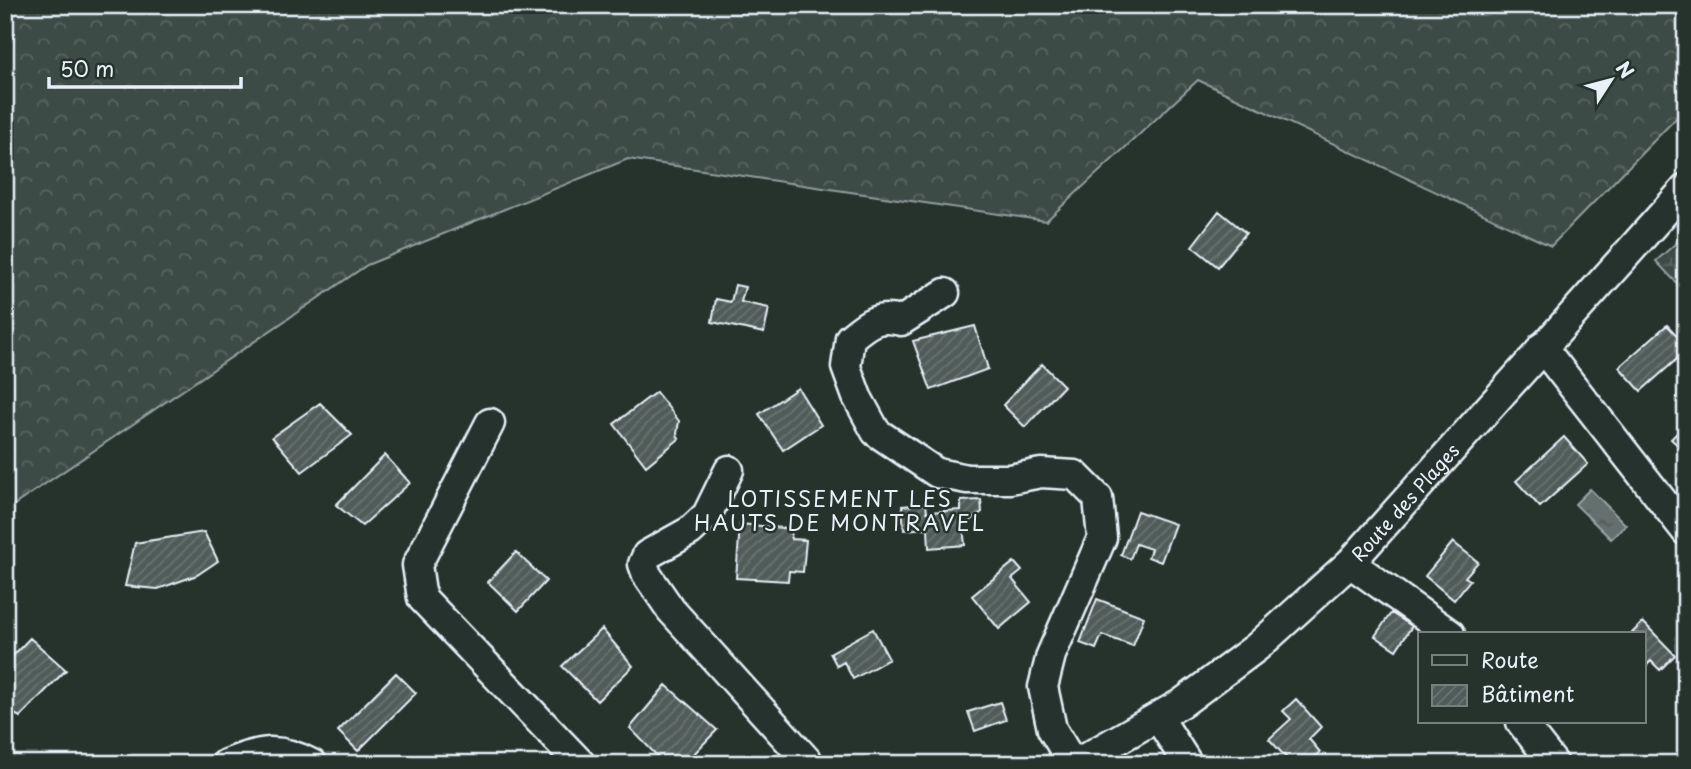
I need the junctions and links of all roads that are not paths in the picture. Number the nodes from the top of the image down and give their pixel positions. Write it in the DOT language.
graph roads {
  1 [pos="1686,188"];
  2 [pos="945,293"];
  3 [pos="1542,347"];
  4 [pos="490,423"];
  5 [pos="729,470"];
  6 [pos="1686,531"];
  7 [pos="1350,563"];
  8 [pos="1447,632"];
  9 [pos="1158,717"];
  10 [pos="1523,724"];
  11 [pos="226,764"];
  12 [pos="312,764"];
  13 [pos="581,764"];
  14 [pos="810,764"];
  15 [pos="1074,764"];
  16 [pos="1188,764"];
  17 [pos="1554,764"];
  1 -- 3 [label="street, Route des Plages"];
  2 -- 15 [label="street"];
  3 -- 6 [label="street"];
  3 -- 7 [label="street, Route des Plages"];
  4 -- 13 [label="street"];
  5 -- 14 [label="street"];
  7 -- 8 [label="street"];
  7 -- 9 [label="street, Route des Plages"];
  9 -- 15 [label="street, Route des Plages"];
  9 -- 16 [label="street"];
  10 -- 17 [label="street"];
  11 -- 12 [label="street"];
}
